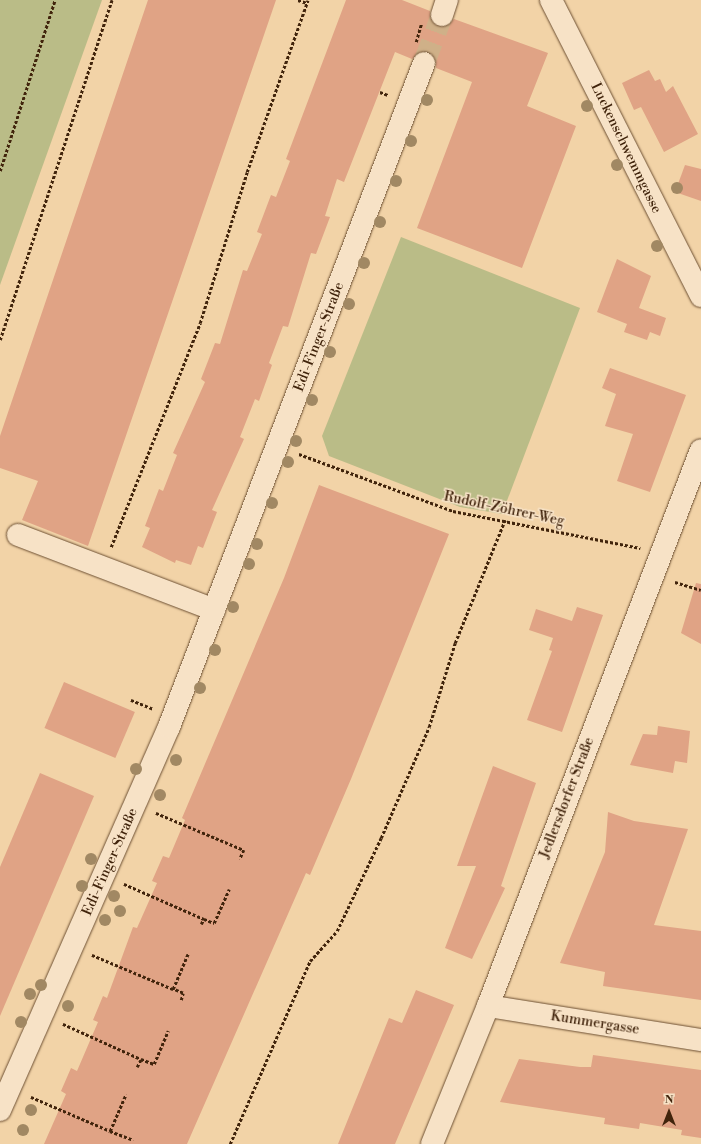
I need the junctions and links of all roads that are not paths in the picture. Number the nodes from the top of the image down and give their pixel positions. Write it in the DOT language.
graph roads {
  1 [pos="551,0"];
  2 [pos="424,63"];
  3 [pos="701,296"];
  4 [pos="701,450"];
  5 [pos="18,535"];
  6 [pos="214,610"];
  7 [pos="488,1006"];
  8 [pos="701,1040"];
  9 [pos="0,1110"];
  10 [pos="432,1144"];
  1 -- 3 [label="street, Luckenschwemmgasse"];
  2 -- 6 [label="street, Edi-Finger-Straße"];
  4 -- 7 [label="street, Jedlersdorfer Straße"];
  5 -- 6 [label="street"];
  6 -- 9 [label="street, Edi-Finger-Straße"];
  7 -- 8 [label="street, Kummergasse"];
  7 -- 10 [label="street, Jedlersdorfer Straße"];
}
